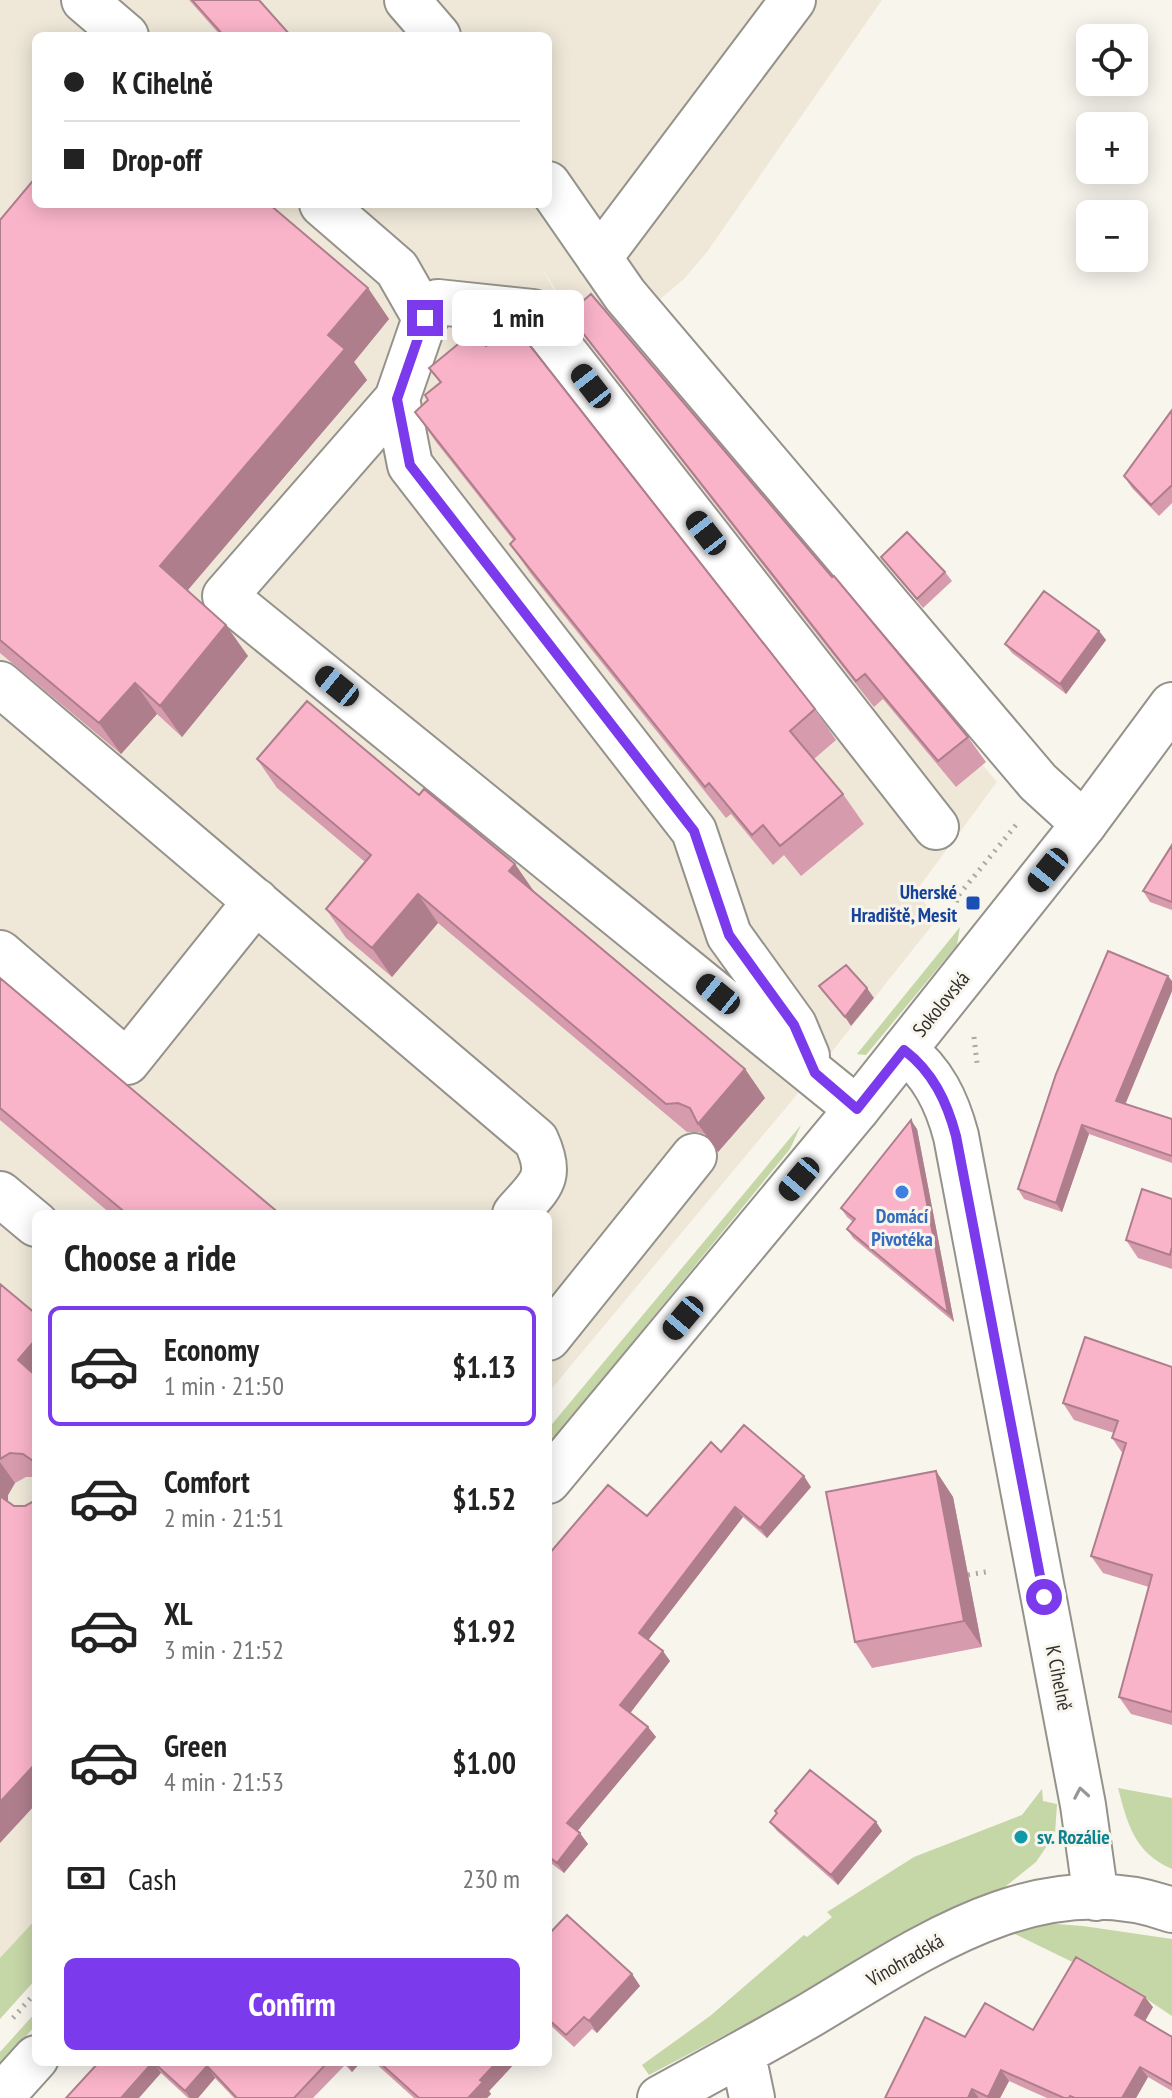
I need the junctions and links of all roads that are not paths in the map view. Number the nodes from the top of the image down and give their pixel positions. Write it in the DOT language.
graph roads {
  1 [pos="84,0"];
  2 [pos="407,0"];
  3 [pos="793,0"];
  4 [pos="121,32"];
  5 [pos="435,32"];
  6 [pos="552,190"];
  7 [pos="327,208"];
  8 [pos="599,258"];
  9 [pos="425,318"];
  10 [pos="397,399"];
  11 [pos="0,684"];
  12 [pos="1172,705"];
  13 [pos="1084,824"];
  14 [pos="936,827"];
  15 [pos="256,901"];
  16 [pos="0,953"];
  17 [pos="904,1050"];
  18 [pos="815,1073"];
  19 [pos="857,1109"];
  20 [pos="694,1156"];
  21 [pos="0,1194"];
  22 [pos="519,1210"];
  23 [pos="32,1221"];
  24 [pos="552,1333"];
  25 [pos="552,1476"];
  26 [pos="1096,1898"];
  27 [pos="1172,1910"];
  28 [pos="743,2055"];
  29 [pos="32,2062"];
  30 [pos="0,2098"];
  31 [pos="660,2098"];
  32 [pos="752,2098"];
  1 -- 4 [label="street"];
  2 -- 5 [label="street"];
  3 -- 8 [label="street"];
  6 -- 8 [label="street"];
  7 -- 9 [label="street"];
  8 -- 13 [label="street"];
  9 -- 10 [label="street"];
  9 -- 14 [label="street"];
  10 -- 18 [label="street"];
  10 -- 18 [label="street"];
  11 -- 15 [label="street"];
  12 -- 13 [label="street, Sokolovská"];
  13 -- 17 [label="street, Sokolovská"];
  15 -- 16 [label="street"];
  15 -- 22 [label="street"];
  17 -- 19 [label="street, Sokolovská"];
  26 -- 17 [label="street, K Cihelně, one-way"];
  18 -- 19 [label="street"];
  19 -- 25 [label="street, Sokolovská"];
  20 -- 24 [label="street"];
  21 -- 23 [label="street"];
  26 -- 27 [label="street, Vinohradská"];
  26 -- 28 [label="street, Vinohradská"];
  28 -- 31 [label="street, Vinohradská"];
  28 -- 32 [label="street"];
  29 -- 30 [label="street"];
}
